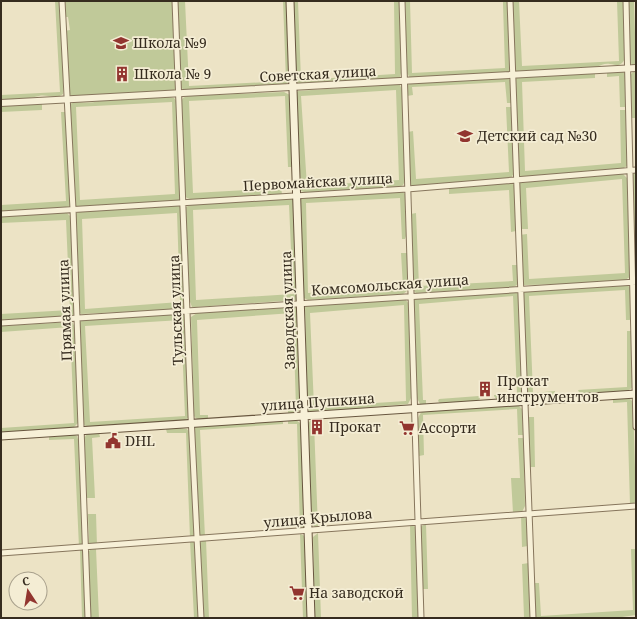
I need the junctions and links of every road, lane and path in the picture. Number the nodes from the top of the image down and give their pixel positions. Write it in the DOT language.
graph roads {
  1 [pos="62,1"];
  2 [pos="176,1"];
  3 [pos="290,1"];
  4 [pos="402,1"];
  5 [pos="510,1"];
  6 [pos="626,1"];
  7 [pos="636,68"];
  8 [pos="627,69"];
  9 [pos="512,75"];
  10 [pos="405,81"];
  11 [pos="293,88"];
  12 [pos="179,94"];
  13 [pos="66,100"];
  14 [pos="1,103"];
  15 [pos="630,170"];
  16 [pos="636,170"];
  17 [pos="516,180"];
  18 [pos="407,189"];
  19 [pos="298,195"];
  20 [pos="183,203"];
  21 [pos="73,209"];
  22 [pos="1,214"];
  23 [pos="634,282"];
  24 [pos="520,289"];
  25 [pos="411,296"];
  26 [pos="301,303"];
  27 [pos="188,311"];
  28 [pos="77,318"];
  29 [pos="1,323"];
  30 [pos="636,394"];
  31 [pos="524,401"];
  32 [pos="415,409"];
  33 [pos="304,416"];
  34 [pos="192,423"];
  35 [pos="636,427"];
  36 [pos="81,430"];
  37 [pos="1,436"];
  38 [pos="636,506"];
  39 [pos="529,514"];
  40 [pos="418,522"];
  41 [pos="309,531"];
  42 [pos="197,539"];
  43 [pos="85,548"];
  44 [pos="1,554"];
  45 [pos="88,618"];
  46 [pos="201,618"];
  47 [pos="311,618"];
  48 [pos="421,618"];
  49 [pos="533,618"];
  1 -- 13 [label="street, Прямая улица"];
  2 -- 12 [label="street, Тульская улица"];
  3 -- 11 [label="main road, Заводская улица"];
  4 -- 10 [label="street"];
  5 -- 9 [label="street"];
  6 -- 8 [label="street"];
  7 -- 8 [label="street, Советская улица"];
  8 -- 9 [label="street, Советская улица"];
  8 -- 15 [label="street"];
  9 -- 10 [label="street, Советская улица"];
  9 -- 17 [label="street"];
  10 -- 11 [label="street, Советская улица"];
  10 -- 18 [label="street"];
  11 -- 12 [label="street, Советская улица"];
  11 -- 19 [label="main road, Заводская улица"];
  12 -- 13 [label="street, Советская улица"];
  12 -- 20 [label="street, Тульская улица"];
  13 -- 14 [label="street, Советская улица"];
  13 -- 21 [label="street, Прямая улица"];
  15 -- 16 [label="street, Первомайская улица"];
  15 -- 17 [label="street, Первомайская улица"];
  15 -- 23 [label="street"];
  17 -- 18 [label="street, Первомайская улица"];
  17 -- 24 [label="street"];
  18 -- 19 [label="street, Первомайская улица"];
  18 -- 25 [label="street"];
  19 -- 20 [label="street, Первомайская улица"];
  19 -- 26 [label="main road, Заводская улица"];
  20 -- 21 [label="street, Первомайская улица"];
  20 -- 27 [label="street, Тульская улица"];
  21 -- 22 [label="street, Первомайская улица"];
  21 -- 28 [label="street, Прямая улица"];
  23 -- 24 [label="street, Комсомольская улица"];
  23 -- 30 [label="street"];
  24 -- 25 [label="street, Комсомольская улица"];
  24 -- 31 [label="street"];
  25 -- 26 [label="street, Комсомольская улица"];
  25 -- 32 [label="street"];
  26 -- 27 [label="street, Комсомольская улица"];
  26 -- 33 [label="main road, Заводская улица"];
  27 -- 28 [label="street, Комсомольская улица"];
  27 -- 34 [label="street, Тульская улица"];
  28 -- 29 [label="street, Комсомольская улица"];
  28 -- 36 [label="street, Прямая улица"];
  30 -- 31 [label="main road, улица Пушкина"];
  30 -- 35 [label="street"];
  31 -- 32 [label="main road, улица Пушкина"];
  31 -- 39 [label="street"];
  32 -- 33 [label="main road, улица Пушкина"];
  32 -- 40 [label="street"];
  33 -- 34 [label="main road, улица Пушкина"];
  33 -- 41 [label="main road, Заводская улица"];
  34 -- 36 [label="main road, улица Пушкина"];
  34 -- 42 [label="street, Тульская улица"];
  36 -- 37 [label="main road, улица Пушкина"];
  36 -- 43 [label="street, Прямая улица"];
  38 -- 39 [label="street, улица Крылова"];
  39 -- 40 [label="street, улица Крылова"];
  39 -- 49 [label="street"];
  40 -- 41 [label="street, улица Крылова"];
  40 -- 48 [label="street"];
  41 -- 42 [label="street, улица Крылова"];
  41 -- 47 [label="main road, Заводская улица"];
  42 -- 43 [label="street, улица Крылова"];
  42 -- 46 [label="street, Тульская улица"];
  43 -- 44 [label="street, улица Крылова"];
  43 -- 45 [label="street, Прямая улица"];
}
